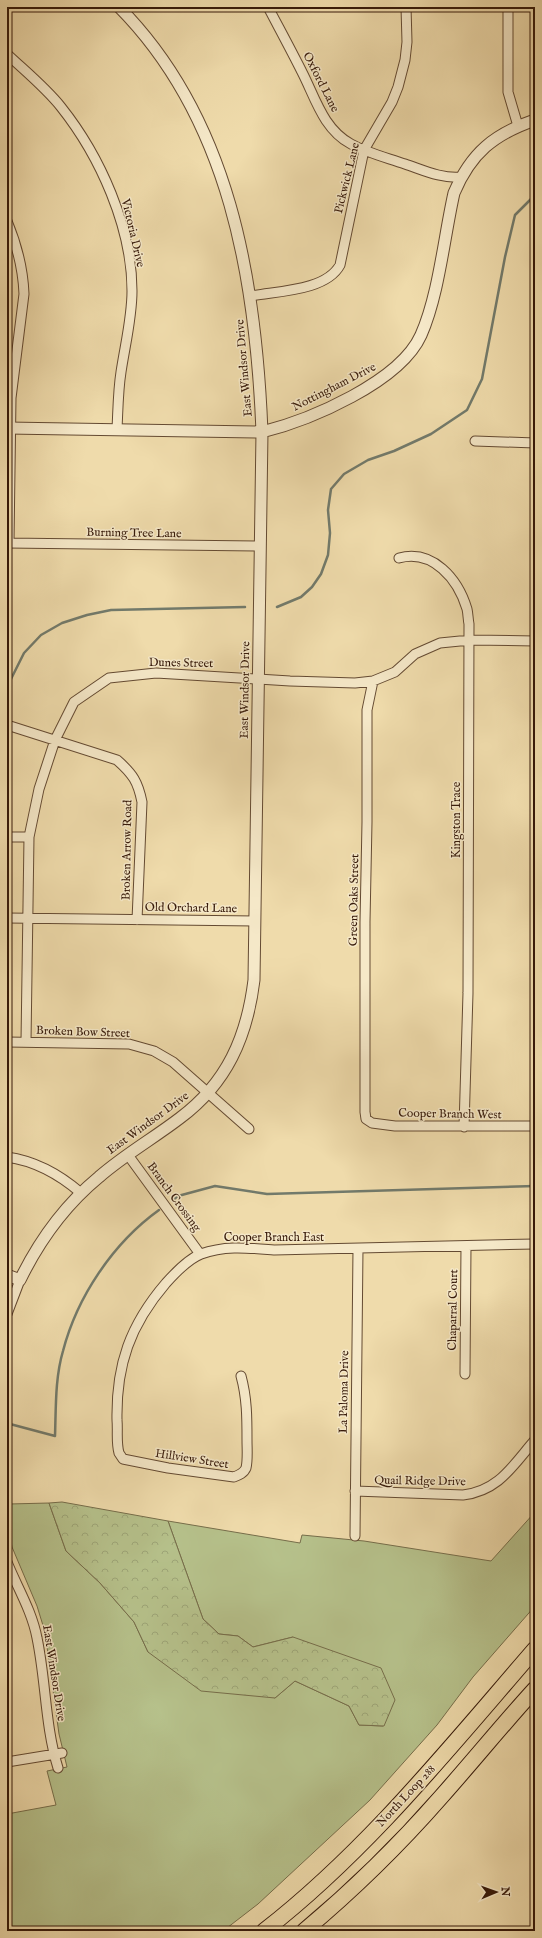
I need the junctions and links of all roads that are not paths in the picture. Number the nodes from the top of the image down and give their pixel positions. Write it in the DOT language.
graph roads {
  1 [pos="119,7"];
  2 [pos="268,7"];
  3 [pos="406,7"];
  4 [pos="508,7"];
  5 [pos="7,54"];
  6 [pos="535,120"];
  7 [pos="518,126"];
  8 [pos="364,150"];
  9 [pos="461,176"];
  10 [pos="7,221"];
  11 [pos="251,296"];
  12 [pos="9,428"];
  13 [pos="117,429"];
  14 [pos="262,432"];
  15 [pos="475,441"];
  16 [pos="535,443"];
  17 [pos="8,542"];
  18 [pos="260,546"];
  19 [pos="399,558"];
  20 [pos="470,640"];
  21 [pos="535,641"];
  22 [pos="258,678"];
  23 [pos="373,681"];
  24 [pos="9,726"];
  25 [pos="55,740"];
  26 [pos="7,837"];
  27 [pos="29,837"];
  28 [pos="7,918"];
  29 [pos="27,919"];
  30 [pos="137,920"];
  31 [pos="255,921"];
  32 [pos="7,1042"];
  33 [pos="26,1042"];
  34 [pos="208,1093"];
  35 [pos="366,1119"];
  36 [pos="535,1126"];
  37 [pos="464,1127"];
  38 [pos="249,1129"];
  39 [pos="128,1154"];
  40 [pos="7,1157"];
  41 [pos="81,1193"];
  42 [pos="535,1244"];
  43 [pos="466,1246"];
  44 [pos="358,1248"];
  45 [pos="200,1254"];
  46 [pos="7,1275"];
  47 [pos="20,1280"];
  48 [pos="7,1314"];
  49 [pos="465,1374"];
  50 [pos="241,1376"];
  51 [pos="535,1440"];
  52 [pos="123,1459"];
  53 [pos="355,1491"];
  54 [pos="355,1536"];
  55 [pos="7,1562"];
  56 [pos="535,1649"];
  57 [pos="535,1689"];
  58 [pos="58,1753"];
  59 [pos="7,1762"];
  60 [pos="58,1768"];
  61 [pos="264,1931"];
  62 [pos="304,1931"];
  1 -- 11 [label="street, East Windsor Drive"];
  2 -- 8 [label="street, Oxford Lane"];
  3 -- 8 [label="street, Pickwick Lane"];
  4 -- 7 [label="street"];
  5 -- 13 [label="street, Victoria Drive"];
  6 -- 7 [label="street, Nottingham Drive"];
  7 -- 9 [label="street, Nottingham Drive"];
  8 -- 9 [label="street, Oxford Lane"];
  8 -- 11 [label="street, Pickwick Lane"];
  9 -- 14 [label="street, Nottingham Drive"];
  10 -- 12 [label="street"];
  11 -- 14 [label="street, East Windsor Drive"];
  12 -- 13 [label="street, Nottingham Drive"];
  12 -- 17 [label="street"];
  13 -- 14 [label="street, Nottingham Drive"];
  14 -- 18 [label="street, East Windsor Drive"];
  15 -- 16 [label="street"];
  17 -- 18 [label="street, Burning Tree Lane"];
  18 -- 22 [label="street, East Windsor Drive"];
  19 -- 20 [label="street, Kingston Trace"];
  20 -- 21 [label="street, Dunes Street"];
  20 -- 23 [label="street, Dunes Street"];
  20 -- 37 [label="street, Kingston Trace"];
  22 -- 23 [label="street, Dunes Street"];
  22 -- 25 [label="street, Dunes Street"];
  22 -- 31 [label="street, East Windsor Drive"];
  23 -- 35 [label="street, Green Oaks Street"];
  24 -- 25 [label="street, Broken Arrow Road"];
  25 -- 27 [label="street, Dunes Street"];
  25 -- 30 [label="street, Broken Arrow Road"];
  26 -- 27 [label="street"];
  27 -- 29 [label="street, Dunes Street"];
  28 -- 29 [label="street, Old Orchard Lane"];
  29 -- 30 [label="street, Old Orchard Lane"];
  29 -- 33 [label="street, Dunes Street"];
  30 -- 31 [label="street, Old Orchard Lane"];
  31 -- 34 [label="street, East Windsor Drive"];
  32 -- 33 [label="street, Broken Bow Street"];
  33 -- 34 [label="street, Broken Bow Street"];
  34 -- 38 [label="street, Broken Bow Street"];
  34 -- 39 [label="street, East Windsor Drive"];
  35 -- 37 [label="street, Cooper Branch West"];
  36 -- 37 [label="street, Cooper Branch West"];
  39 -- 41 [label="street, East Windsor Drive"];
  39 -- 45 [label="street, Branch Crossing"];
  40 -- 41 [label="street"];
  41 -- 47 [label="street, East Windsor Drive"];
  42 -- 43 [label="street, Cooper Branch East"];
  43 -- 44 [label="street, Cooper Branch East"];
  43 -- 49 [label="street, Chaparral Court"];
  44 -- 45 [label="street, Cooper Branch East"];
  44 -- 53 [label="street, La Paloma Drive"];
  45 -- 52 [label="street, Cooper Branch East"];
  46 -- 47 [label="street"];
  47 -- 48 [label="street, East Windsor Drive"];
  50 -- 52 [label="street, Hillview Street"];
  51 -- 53 [label="street, Quail Ridge Drive"];
  53 -- 54 [label="street, La Paloma Drive"];
  55 -- 58 [label="street, East Windsor Drive"];
  56 -- 61 [label="highway, North Loop 288"];
  57 -- 62 [label="highway"];
  58 -- 59 [label="street"];
  58 -- 60 [label="street, East Windsor Drive"];
}
